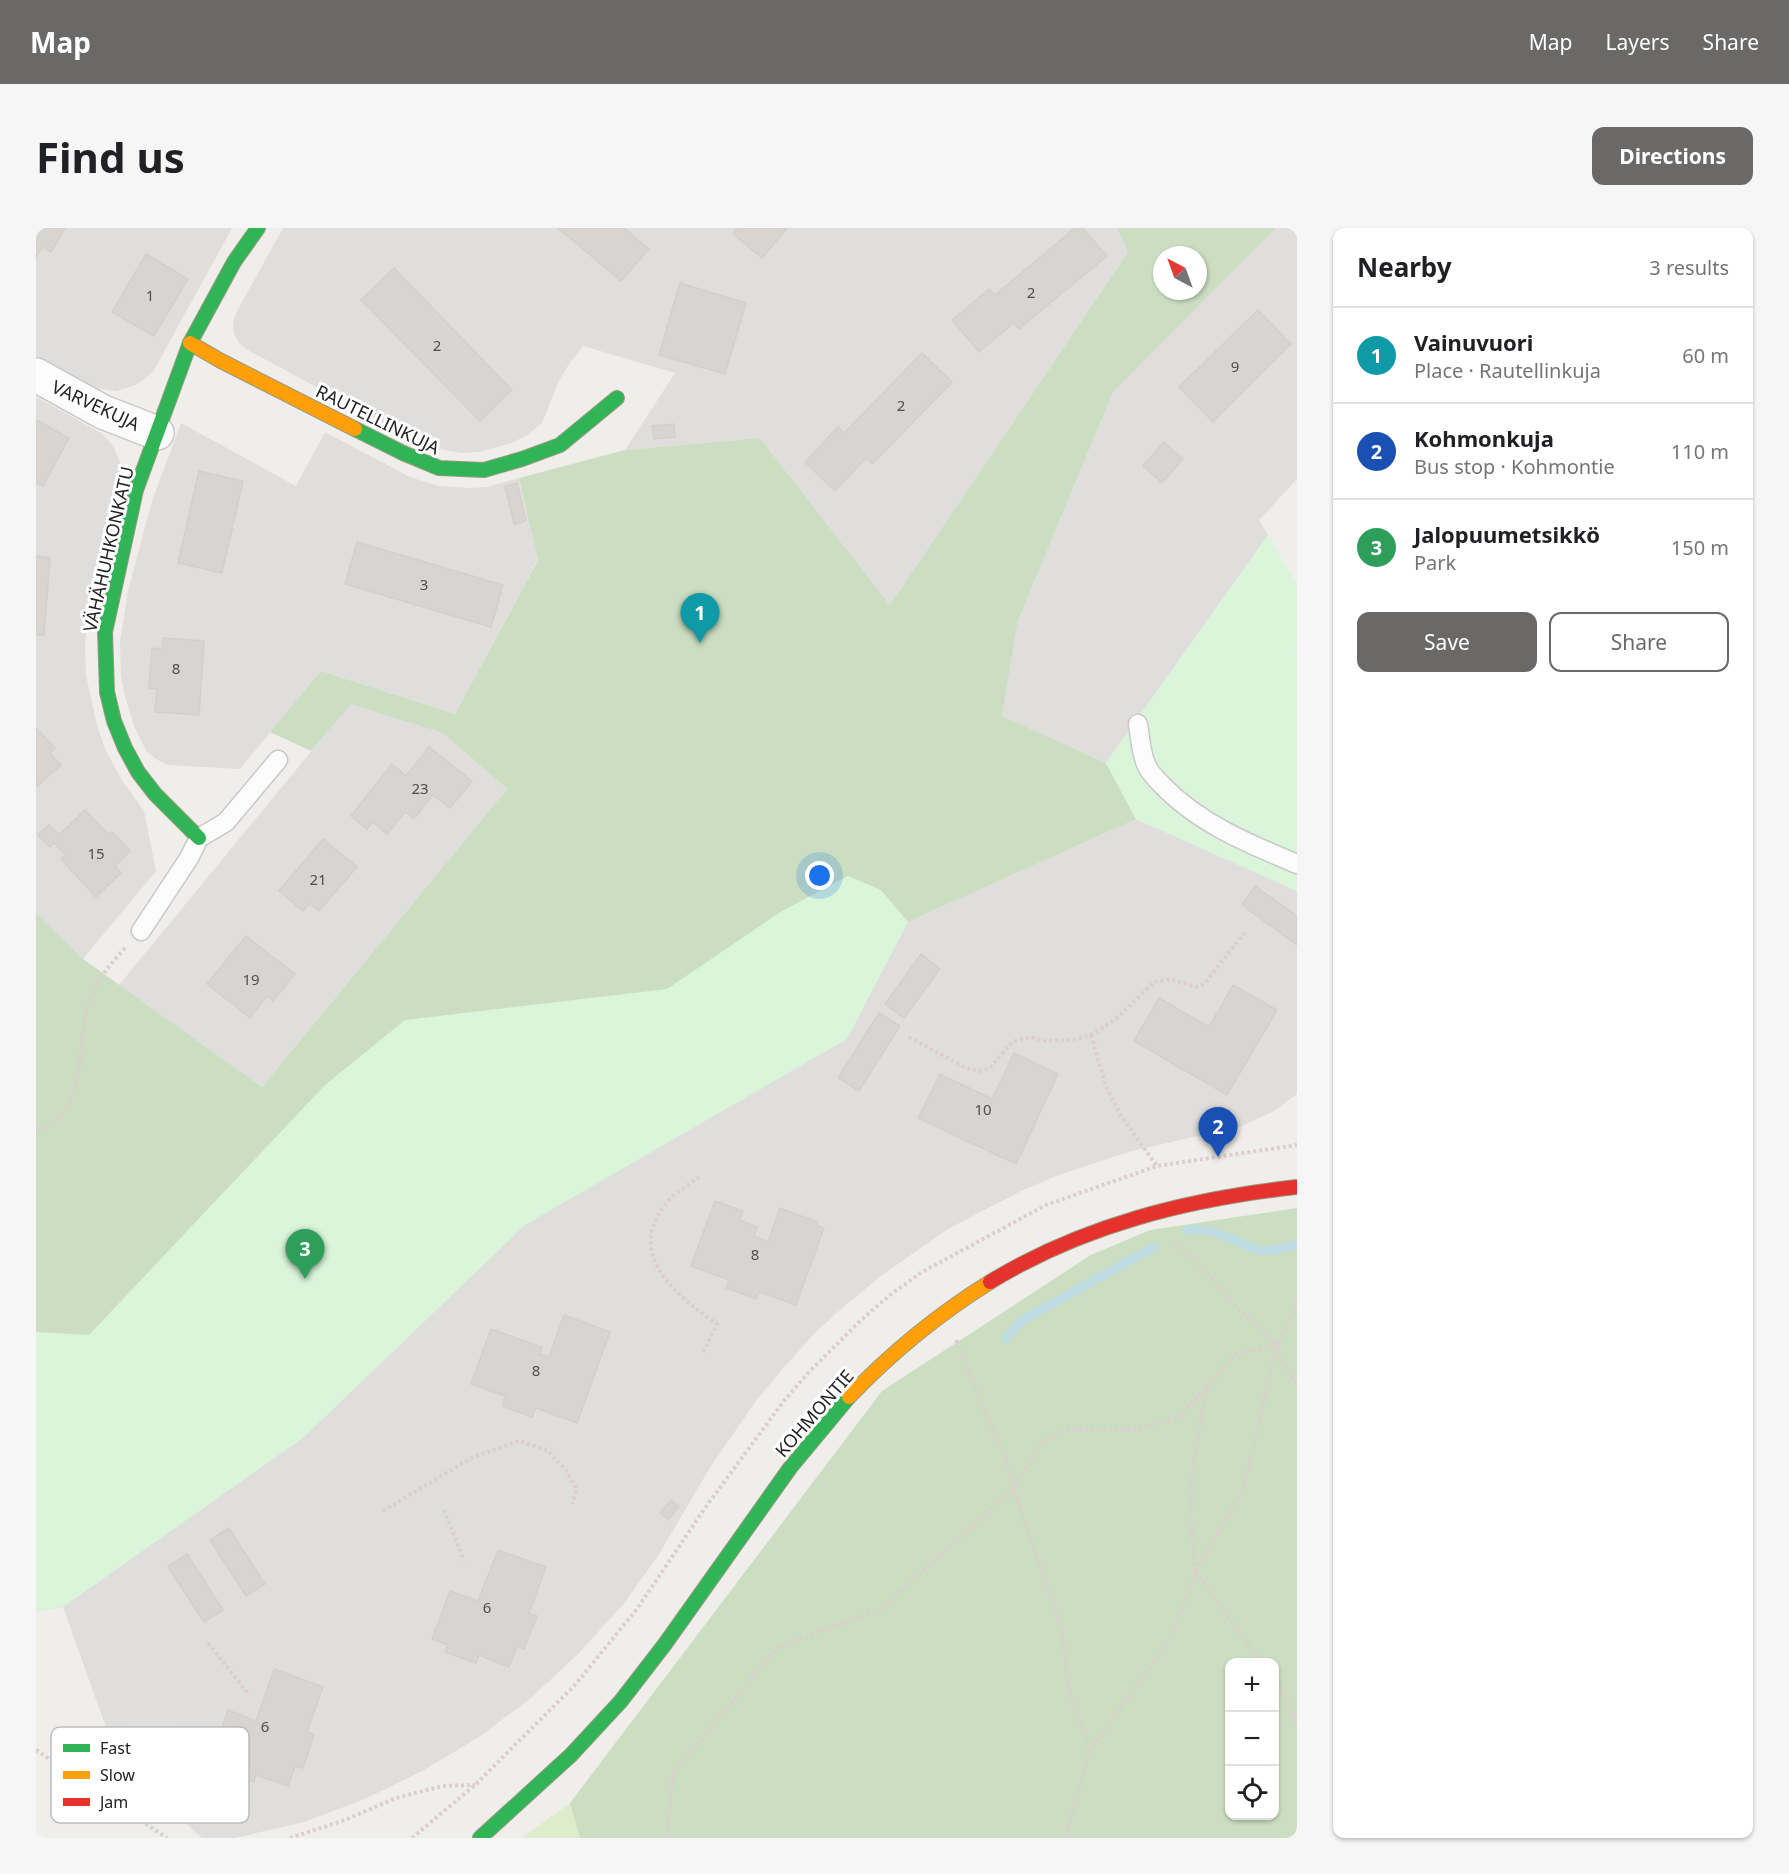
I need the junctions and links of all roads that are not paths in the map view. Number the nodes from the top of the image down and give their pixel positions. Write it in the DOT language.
graph roads {
  1 [pos="258,228"];
  2 [pos="190,343"];
  3 [pos="36,375"];
  4 [pos="617,398"];
  5 [pos="158,433"];
  6 [pos="1138,724"];
  7 [pos="278,760"];
  8 [pos="199,838"];
  9 [pos="1297,864"];
  10 [pos="141,931"];
  11 [pos="1297,1187"];
  12 [pos="480,1838"];
  1 -- 2 [label="street, VÄHÄHUHKONKATU"];
  2 -- 4 [label="street, RAUTELLINKUJA"];
  2 -- 5 [label="street, VÄHÄHUHKONKATU"];
  3 -- 5 [label="street, VARVEKUJA"];
  5 -- 8 [label="street, VÄHÄHUHKONKATU"];
  6 -- 9 [label="lane"];
  7 -- 8 [label="lane"];
  8 -- 10 [label="lane"];
  11 -- 12 [label="street, KOHMONTIE"];
}
